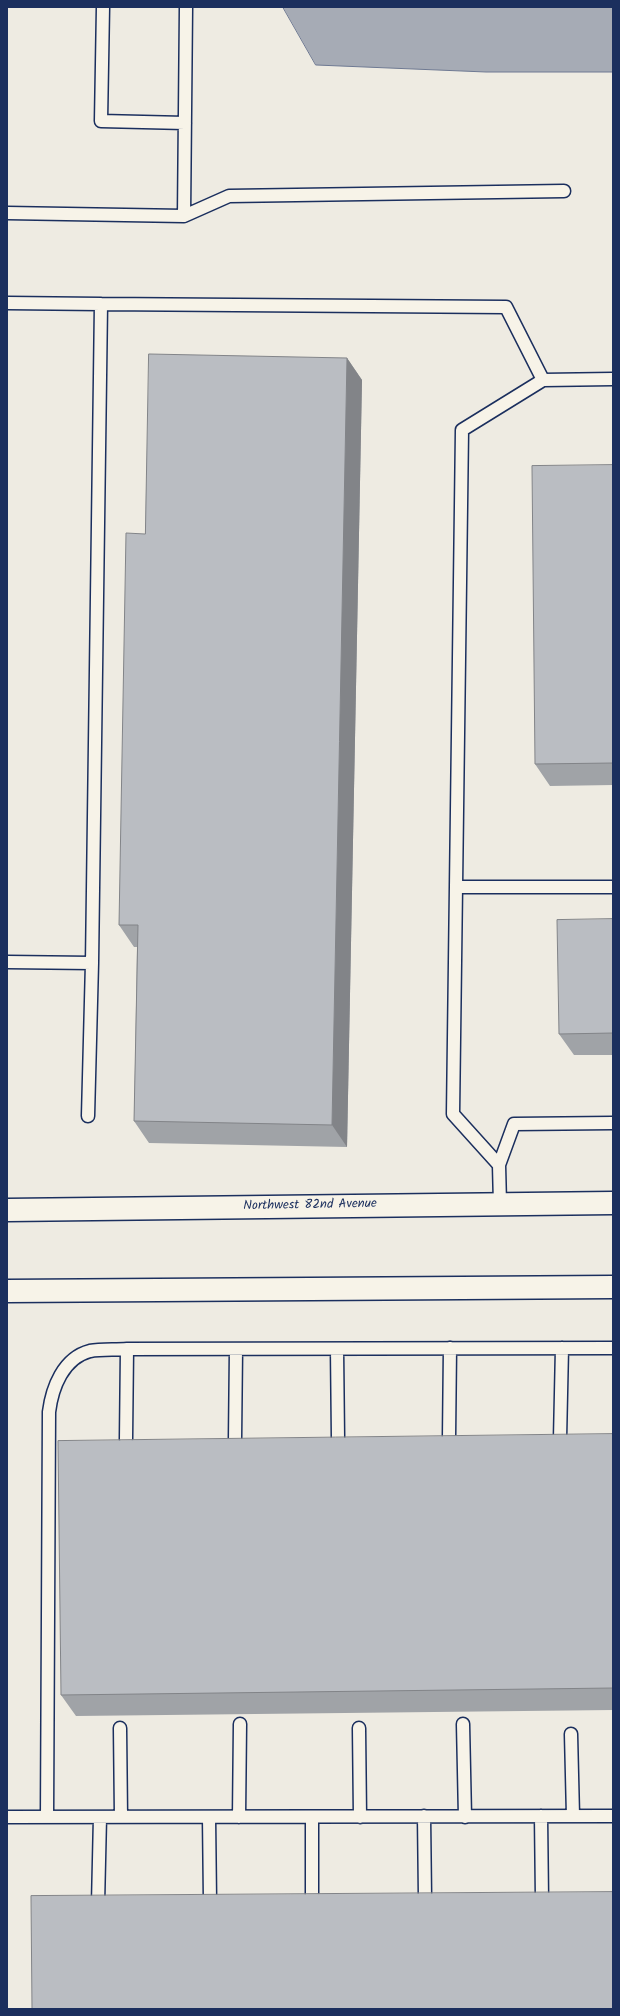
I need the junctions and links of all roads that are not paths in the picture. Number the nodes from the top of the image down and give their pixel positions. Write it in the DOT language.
graph roads {
  1 [pos="103,7"];
  2 [pos="186,7"];
  3 [pos="185,123"];
  4 [pos="564,191"];
  5 [pos="7,213"];
  6 [pos="184,216"];
  7 [pos="7,303"];
  8 [pos="102,304"];
  9 [pos="613,379"];
  10 [pos="543,380"];
  11 [pos="456,887"];
  12 [pos="613,887"];
  13 [pos="7,962"];
  14 [pos="92,964"];
  15 [pos="88,1116"];
  16 [pos="613,1123"];
  17 [pos="499,1165"];
  18 [pos="613,1203"];
  19 [pos="500,1204"];
  20 [pos="7,1210"];
  21 [pos="613,1287"];
  22 [pos="7,1291"];
  23 [pos="450,1348"];
  24 [pos="562,1348"];
  25 [pos="613,1348"];
  26 [pos="236,1349"];
  27 [pos="338,1349"];
  28 [pos="127,1350"];
  29 [pos="449,1438"];
  30 [pos="126,1439"];
  31 [pos="338,1439"];
  32 [pos="560,1439"];
  33 [pos="235,1440"];
  34 [pos="240,1724"];
  35 [pos="463,1724"];
  36 [pos="120,1728"];
  37 [pos="359,1728"];
  38 [pos="571,1734"];
  39 [pos="424,1816"];
  40 [pos="541,1816"];
  41 [pos="573,1816"];
  42 [pos="613,1816"];
  43 [pos="7,1817"];
  44 [pos="47,1817"];
  45 [pos="100,1817"];
  46 [pos="121,1817"];
  47 [pos="209,1817"];
  48 [pos="239,1817"];
  49 [pos="312,1817"];
  50 [pos="360,1817"];
  51 [pos="465,1817"];
  52 [pos="424,1898"];
  53 [pos="542,1900"];
  54 [pos="210,1901"];
  55 [pos="98,1904"];
  56 [pos="312,1905"];
  1 -- 3 [label="lane"];
  2 -- 3 [label="lane"];
  3 -- 6 [label="lane"];
  4 -- 6 [label="lane"];
  5 -- 6 [label="lane"];
  7 -- 8 [label="lane"];
  8 -- 10 [label="lane"];
  8 -- 14 [label="lane"];
  9 -- 10 [label="lane"];
  10 -- 11 [label="lane"];
  11 -- 12 [label="lane"];
  11 -- 17 [label="lane"];
  13 -- 14 [label="lane"];
  14 -- 15 [label="lane"];
  16 -- 17 [label="lane"];
  17 -- 19 [label="lane"];
  18 -- 19 [label="street, Northwest 82nd Avenue"];
  19 -- 20 [label="street, Northwest 82nd Avenue"];
  21 -- 22 [label="street"];
  23 -- 24 [label="lane"];
  23 -- 27 [label="lane"];
  23 -- 29 [label="lane"];
  24 -- 25 [label="lane"];
  24 -- 32 [label="lane"];
  26 -- 27 [label="lane"];
  26 -- 28 [label="lane"];
  26 -- 33 [label="lane"];
  27 -- 31 [label="lane"];
  28 -- 30 [label="lane"];
  28 -- 44 [label="lane"];
  34 -- 48 [label="lane"];
  35 -- 51 [label="lane"];
  36 -- 46 [label="lane"];
  37 -- 50 [label="lane"];
  38 -- 41 [label="lane"];
  39 -- 50 [label="lane"];
  39 -- 51 [label="lane"];
  39 -- 52 [label="lane"];
  40 -- 41 [label="lane"];
  40 -- 51 [label="lane"];
  40 -- 53 [label="lane"];
  41 -- 42 [label="lane"];
  43 -- 44 [label="lane"];
  44 -- 45 [label="lane"];
  45 -- 46 [label="lane"];
  45 -- 55 [label="lane"];
  46 -- 47 [label="lane"];
  47 -- 48 [label="lane"];
  47 -- 54 [label="lane"];
  48 -- 49 [label="lane"];
  49 -- 50 [label="lane"];
  49 -- 56 [label="lane"];
}
